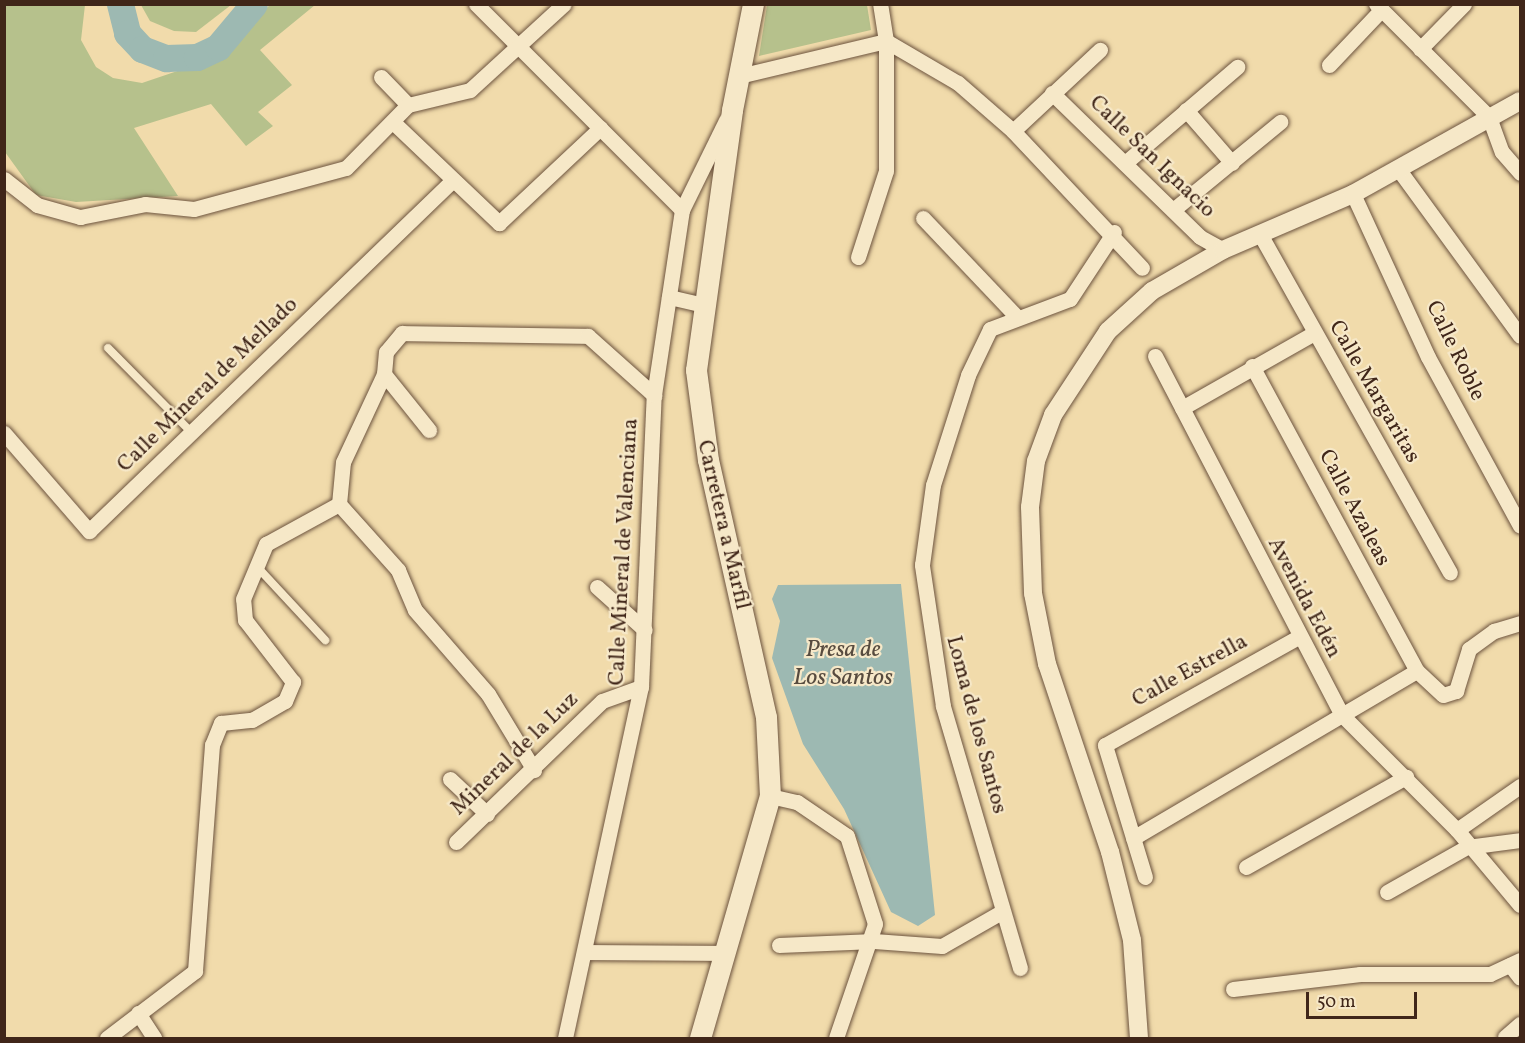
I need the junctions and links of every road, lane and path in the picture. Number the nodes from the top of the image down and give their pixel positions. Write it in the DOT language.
graph roads {
  1 [pos="476,4"];
  2 [pos="564,4"];
  3 [pos="753,4"];
  4 [pos="880,4"];
  5 [pos="1464,4"];
  6 [pos="1378,7"];
  7 [pos="886,41"];
  8 [pos="517,47"];
  9 [pos="1420,49"];
  10 [pos="1100,50"];
  11 [pos="1329,65"];
  12 [pos="1237,67"];
  13 [pos="739,76"];
  14 [pos="381,77"];
  15 [pos="1052,93"];
  16 [pos="1521,101"];
  17 [pos="408,105"];
  18 [pos="732,110"];
  19 [pos="1186,110"];
  20 [pos="1489,117"];
  21 [pos="1280,122"];
  22 [pos="395,124"];
  23 [pos="600,128"];
  24 [pos="1013,131"];
  25 [pos="1125,163"];
  26 [pos="1232,163"];
  27 [pos="1399,170"];
  28 [pos="1521,173"];
  29 [pos="4,179"];
  30 [pos="452,182"];
  31 [pos="1353,194"];
  32 [pos="682,210"];
  33 [pos="1173,210"];
  34 [pos="923,218"];
  35 [pos="1114,232"];
  36 [pos="1260,234"];
  37 [pos="1223,250"];
  38 [pos="858,257"];
  39 [pos="1142,268"];
  40 [pos="669,297"];
  41 [pos="705,304"];
  42 [pos="1016,316"];
  43 [pos="1314,333"];
  44 [pos="1521,336"];
  45 [pos="108,348"];
  46 [pos="1155,356"];
  47 [pos="1252,366"];
  48 [pos="384,374"];
  49 [pos="654,395"];
  50 [pos="1182,408"];
  51 [pos="429,430"];
  52 [pos="191,432"];
  53 [pos="4,433"];
  54 [pos="1515,499"];
  55 [pos="339,504"];
  56 [pos="1521,526"];
  57 [pos="260,570"];
  58 [pos="1450,572"];
  59 [pos="597,587"];
  60 [pos="1521,623"];
  61 [pos="645,630"];
  62 [pos="1298,637"];
  63 [pos="325,640"];
  64 [pos="1417,670"];
  65 [pos="641,687"];
  66 [pos="1341,714"];
  67 [pos="534,770"];
  68 [pos="1406,777"];
  69 [pos="450,779"];
  70 [pos="1521,786"];
  71 [pos="770,796"];
  72 [pos="487,814"];
  73 [pos="1457,830"];
  74 [pos="1133,838"];
  75 [pos="1521,840"];
  76 [pos="456,842"];
  77 [pos="1467,847"];
  78 [pos="1246,867"];
  79 [pos="1145,877"];
  80 [pos="1387,892"];
  81 [pos="1521,905"];
  82 [pos="1003,911"];
  83 [pos="874,941"];
  84 [pos="779,945"];
  85 [pos="587,952"];
  86 [pos="726,953"];
  87 [pos="1515,962"];
  88 [pos="1020,968"];
  89 [pos="1521,978"];
  90 [pos="1233,989"];
  91 [pos="138,1013"];
  92 [pos="1521,1024"];
  93 [pos="1505,1037"];
  94 [pos="107,1038"];
  95 [pos="154,1038"];
  96 [pos="565,1038"];
  97 [pos="700,1038"];
  98 [pos="836,1038"];
  99 [pos="1139,1038"];
  1 -- 8 [label="street"];
  2 -- 8 [label="street"];
  3 -- 13 [label="main road, Carretera a Marfil"];
  4 -- 7 [label="street"];
  5 -- 9 [label="street"];
  6 -- 9 [label="street"];
  6 -- 11 [label="street"];
  7 -- 13 [label="street"];
  7 -- 24 [label="street"];
  7 -- 38 [label="street"];
  8 -- 17 [label="street"];
  8 -- 23 [label="street"];
  9 -- 20 [label="street"];
  10 -- 15 [label="street"];
  12 -- 19 [label="street"];
  13 -- 18 [label="main road, Carretera a Marfil"];
  14 -- 17 [label="street"];
  15 -- 24 [label="street"];
  15 -- 25 [label="street, Calle San Ignacio"];
  16 -- 20 [label="street"];
  17 -- 22 [label="street"];
  18 -- 32 [label="street, Calle Mineral de Valenciana"];
  18 -- 41 [label="main road, Carretera a Marfil"];
  19 -- 25 [label="street"];
  19 -- 26 [label="street"];
  20 -- 27 [label="street"];
  20 -- 28 [label="street"];
  21 -- 26 [label="street"];
  22 -- 29 [label="street"];
  22 -- 30 [label="street"];
  23 -- 30 [label="street"];
  23 -- 32 [label="street"];
  24 -- 35 [label="street"];
  25 -- 33 [label="street, Calle San Ignacio"];
  26 -- 33 [label="street"];
  27 -- 31 [label="street"];
  27 -- 44 [label="street"];
  30 -- 52 [label="street, Calle Mineral de Mellado"];
  31 -- 36 [label="street"];
  31 -- 54 [label="street, Calle Roble"];
  32 -- 40 [label="street, Calle Mineral de Valenciana"];
  33 -- 37 [label="street, Calle San Ignacio"];
  34 -- 42 [label="street"];
  35 -- 39 [label="street"];
  35 -- 42 [label="street, Loma de los Santos"];
  36 -- 37 [label="street"];
  36 -- 43 [label="street, Calle Margaritas"];
  37 -- 99 [label="street"];
  40 -- 41 [label="street"];
  40 -- 49 [label="street, Calle Mineral de Valenciana"];
  41 -- 71 [label="main road, Carretera a Marfil"];
  42 -- 82 [label="street, Loma de los Santos"];
  43 -- 47 [label="street"];
  43 -- 58 [label="street, Calle Margaritas"];
  45 -- 52 [label="lane"];
  46 -- 50 [label="street, Avenida Edén"];
  47 -- 50 [label="street"];
  47 -- 64 [label="street, Calle Azaleas"];
  48 -- 49 [label="street"];
  48 -- 51 [label="street"];
  48 -- 55 [label="street"];
  49 -- 61 [label="street, Calle Mineral de Valenciana"];
  50 -- 62 [label="street, Avenida Edén"];
  52 -- 53 [label="street, Calle Mineral de Mellado"];
  54 -- 56 [label="street, Calle Roble"];
  55 -- 57 [label="street"];
  55 -- 67 [label="street"];
  57 -- 63 [label="lane"];
  57 -- 91 [label="street"];
  59 -- 61 [label="street"];
  60 -- 64 [label="street, Calle Azaleas"];
  61 -- 65 [label="street, Calle Mineral de Valenciana"];
  62 -- 66 [label="street, Avenida Edén"];
  62 -- 74 [label="street, Calle Estrella"];
  64 -- 66 [label="street"];
  65 -- 67 [label="street, Mineral de la Luz"];
  65 -- 85 [label="street, Calle Mineral de Valenciana"];
  66 -- 68 [label="street, Avenida Edén"];
  66 -- 74 [label="street"];
  67 -- 72 [label="street, Mineral de la Luz"];
  68 -- 73 [label="street, Avenida Edén"];
  68 -- 78 [label="street"];
  69 -- 72 [label="street"];
  70 -- 73 [label="street"];
  71 -- 83 [label="street"];
  71 -- 86 [label="main road, Carretera a Marfil"];
  72 -- 76 [label="street, Mineral de la Luz"];
  73 -- 77 [label="street, Avenida Edén"];
  74 -- 79 [label="street"];
  75 -- 77 [label="street"];
  77 -- 80 [label="street"];
  77 -- 81 [label="street, Avenida Edén"];
  82 -- 83 [label="street"];
  82 -- 88 [label="street, Loma de los Santos"];
  83 -- 84 [label="street"];
  83 -- 98 [label="street"];
  85 -- 86 [label="street"];
  85 -- 96 [label="street, Calle Mineral de Valenciana"];
  86 -- 97 [label="main road, Carretera a Marfil"];
  87 -- 89 [label="street"];
  87 -- 90 [label="street"];
  91 -- 94 [label="street"];
  91 -- 95 [label="street"];
  92 -- 93 [label="street"];
}
